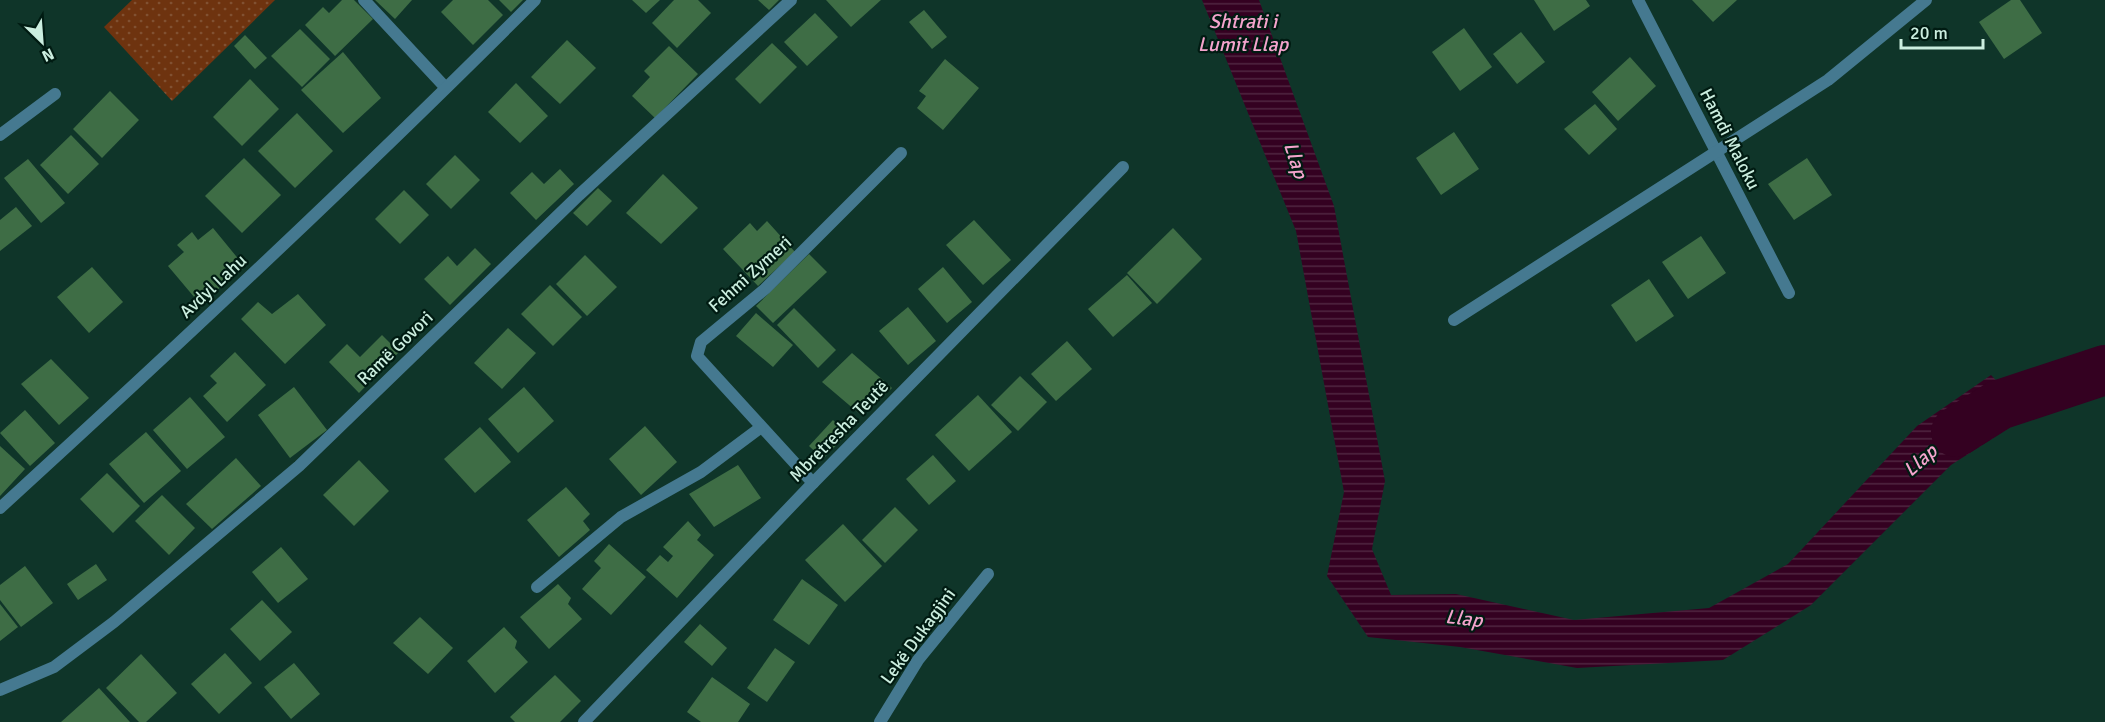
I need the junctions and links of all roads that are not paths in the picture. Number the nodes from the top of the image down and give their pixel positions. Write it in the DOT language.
graph roads {
  1 [pos="364,0"];
  2 [pos="535,0"];
  3 [pos="791,0"];
  4 [pos="1638,0"];
  5 [pos="1926,0"];
  6 [pos="445,87"];
  7 [pos="55,94"];
  8 [pos="0,135"];
  9 [pos="901,153"];
  10 [pos="1717,153"];
  11 [pos="1123,167"];
  12 [pos="1789,293"];
  13 [pos="1454,320"];
  14 [pos="760,428"];
  15 [pos="813,483"];
  16 [pos="0,508"];
  17 [pos="988,574"];
  18 [pos="537,587"];
  19 [pos="0,690"];
  20 [pos="584,722"];
  21 [pos="880,722"];
  1 -- 6 [label="street"];
  2 -- 6 [label="street, Avdyl Lahu"];
  3 -- 19 [label="street, Ramë Govori"];
  4 -- 10 [label="street, Hamdi Maloku"];
  5 -- 10 [label="street"];
  6 -- 16 [label="street, Avdyl Lahu"];
  7 -- 8 [label="street"];
  9 -- 14 [label="street, Fehmi Zymeri"];
  10 -- 12 [label="street, Hamdi Maloku"];
  10 -- 13 [label="street"];
  11 -- 15 [label="street, Mbretresha Teutë"];
  14 -- 15 [label="street, Fehmi Zymeri"];
  14 -- 18 [label="street"];
  15 -- 20 [label="street, Mbretresha Teutë"];
  17 -- 21 [label="street, Lekë Dukagjini"];
}
